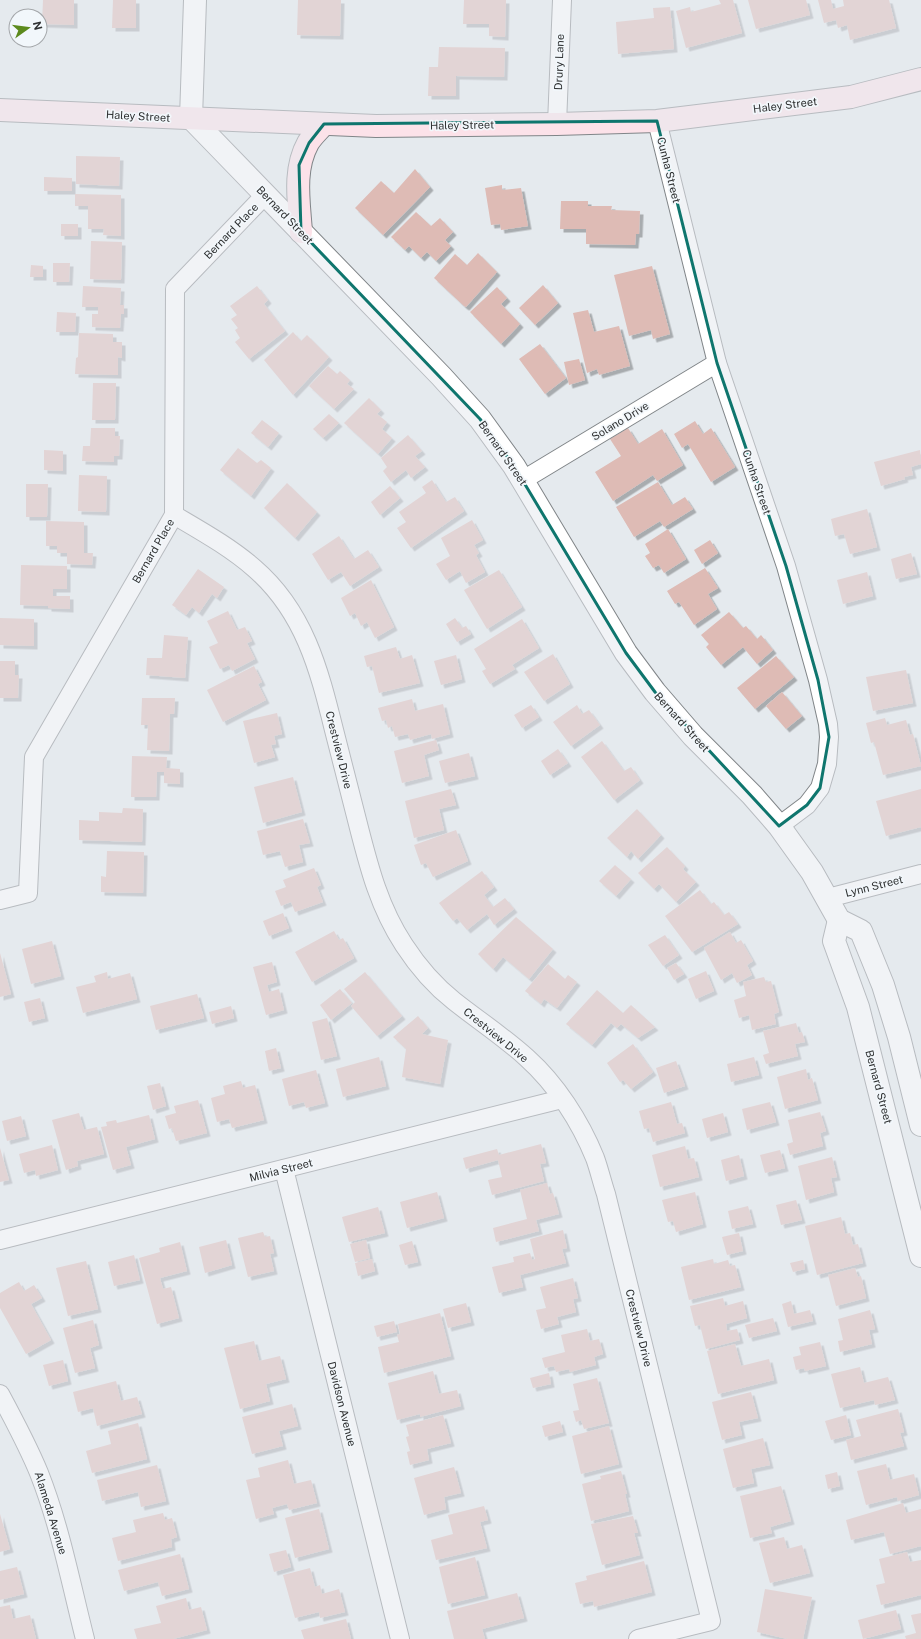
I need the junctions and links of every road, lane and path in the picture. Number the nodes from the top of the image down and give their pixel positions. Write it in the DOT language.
graph roads {
  1 [pos="195,0"];
  2 [pos="562,0"];
  3 [pos="921,79"];
  4 [pos="0,110"];
  5 [pos="190,118"];
  6 [pos="657,121"];
  7 [pos="324,124"];
  8 [pos="557,124"];
  9 [pos="265,195"];
  10 [pos="301,232"];
  11 [pos="716,363"];
  12 [pos="523,480"];
  13 [pos="174,515"];
  14 [pos="779,826"];
  15 [pos="921,874"];
  16 [pos="828,898"];
  17 [pos="0,900"];
  18 [pos="839,920"];
  19 [pos="562,1099"];
  20 [pos="921,1126"];
  21 [pos="284,1169"];
  22 [pos="0,1240"];
  23 [pos="921,1256"];
  24 [pos="0,1394"];
  25 [pos="85,1639"];
  26 [pos="400,1639"];
  27 [pos="638,1639"];
  1 -- 5 [label="street"];
  2 -- 8 [label="street, Drury Lane"];
  3 -- 6 [label="main road, Haley Street"];
  4 -- 5 [label="main road, Haley Street"];
  5 -- 7 [label="main road, Haley Street"];
  5 -- 9 [label="street, Bernard Street"];
  6 -- 8 [label="main road, Haley Street"];
  6 -- 11 [label="street, Cunha Street"];
  7 -- 8 [label="main road, Haley Street"];
  7 -- 10 [label="main road"];
  9 -- 10 [label="street, Bernard Street"];
  9 -- 13 [label="street, Bernard Place"];
  10 -- 12 [label="street, Bernard Street"];
  11 -- 12 [label="street, Solano Drive"];
  11 -- 14 [label="street, Cunha Street"];
  12 -- 14 [label="street, Bernard Street"];
  13 -- 17 [label="street, Bernard Place"];
  13 -- 19 [label="street, Crestview Drive"];
  14 -- 16 [label="street, Bernard Street"];
  15 -- 16 [label="street, Lynn Street"];
  16 -- 18 [label="street, Bernard Street"];
  18 -- 20 [label="street"];
  18 -- 23 [label="street, Bernard Street"];
  19 -- 21 [label="street, Milvia Street"];
  19 -- 27 [label="street, Crestview Drive"];
  21 -- 22 [label="street, Milvia Street"];
  21 -- 26 [label="street, Davidson Avenue"];
  24 -- 25 [label="street, Alameda Avenue"];
}
